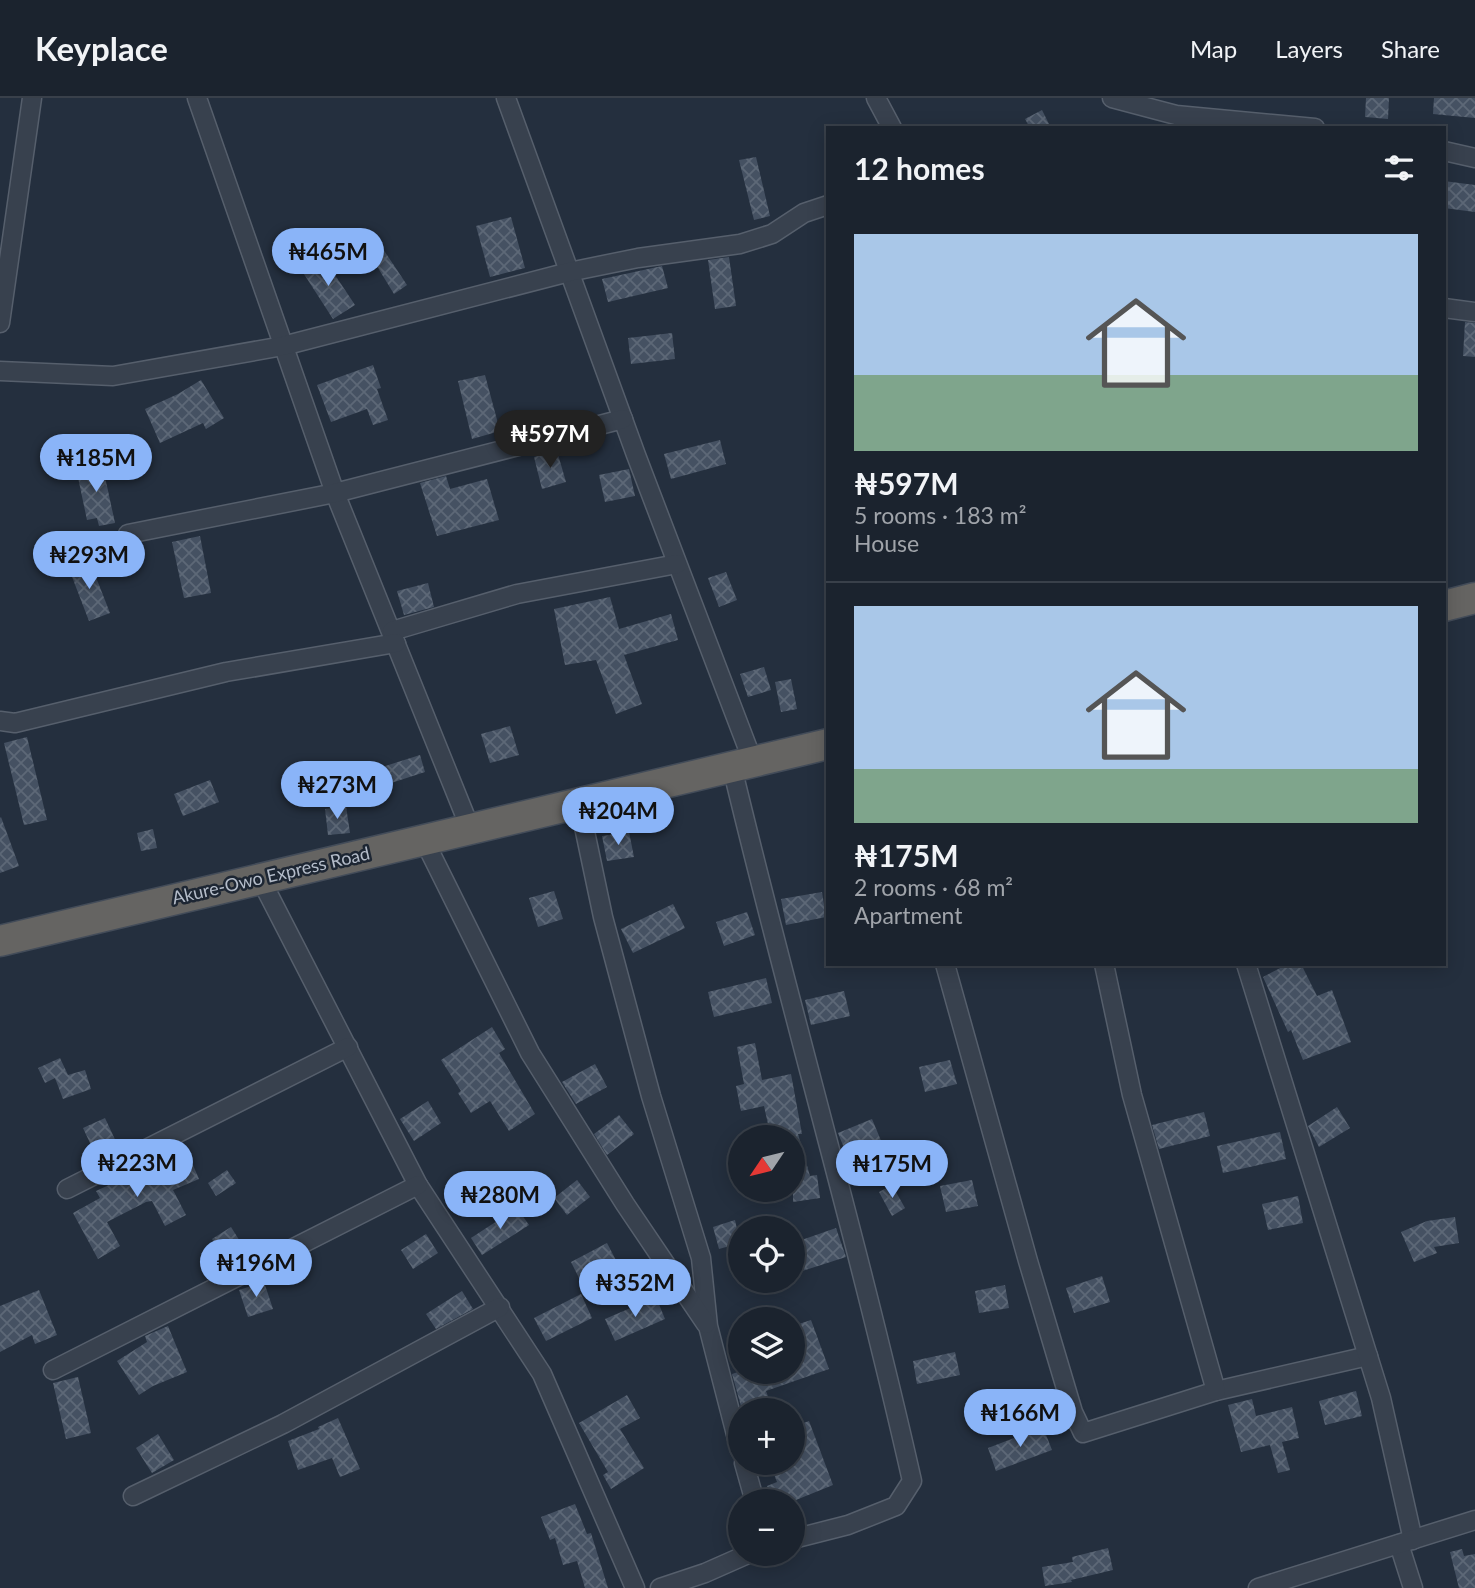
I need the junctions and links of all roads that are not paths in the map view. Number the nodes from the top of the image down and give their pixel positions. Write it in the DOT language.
graph roads {
  1 [pos="32,98"];
  2 [pos="197,98"];
  3 [pos="506,98"];
  4 [pos="878,98"];
  5 [pos="1112,98"];
  6 [pos="891,126"];
  7 [pos="1294,126"];
  8 [pos="1446,151"];
  9 [pos="1475,158"];
  10 [pos="826,206"];
  11 [pos="569,272"];
  12 [pos="1446,308"];
  13 [pos="1475,312"];
  14 [pos="0,323"];
  15 [pos="284,346"];
  16 [pos="0,371"];
  17 [pos="622,419"];
  18 [pos="335,493"];
  19 [pos="128,534"];
  20 [pos="677,564"];
  21 [pos="1475,598"];
  22 [pos="1446,605"];
  23 [pos="394,637"];
  24 [pos="0,722"];
  25 [pos="826,744"];
  26 [pos="742,765"];
  27 [pos="579,803"];
  28 [pos="470,828"];
  29 [pos="424,840"];
  30 [pos="260,878"];
  31 [pos="0,941"];
  32 [pos="946,966"];
  33 [pos="1104,966"];
  34 [pos="1247,966"];
  35 [pos="348,1047"];
  36 [pos="418,1185"];
  37 [pos="67,1189"];
  38 [pos="500,1307"];
  39 [pos="708,1326"];
  40 [pos="1368,1356"];
  41 [pos="53,1370"];
  42 [pos="1216,1391"];
  43 [pos="728,1404"];
  44 [pos="133,1496"];
  45 [pos="1475,1520"];
  46 [pos="805,1536"];
  47 [pos="1406,1542"];
  48 [pos="728,1563"];
  49 [pos="635,1588"];
  50 [pos="660,1588"];
  51 [pos="1258,1588"];
  52 [pos="1413,1588"];
  1 -- 14 [label="street"];
  2 -- 15 [label="street"];
  3 -- 11 [label="street"];
  4 -- 6 [label="street"];
  5 -- 7 [label="street"];
  8 -- 9 [label="street"];
  10 -- 11 [label="street"];
  11 -- 15 [label="street"];
  11 -- 17 [label="street"];
  12 -- 13 [label="street"];
  15 -- 16 [label="street"];
  15 -- 18 [label="street"];
  17 -- 18 [label="street"];
  17 -- 20 [label="street"];
  18 -- 19 [label="street"];
  18 -- 23 [label="street"];
  20 -- 23 [label="street"];
  20 -- 26 [label="street"];
  21 -- 22 [label="highway"];
  23 -- 24 [label="street"];
  23 -- 28 [label="street"];
  25 -- 26 [label="highway, Akure-Owo Express Road"];
  26 -- 27 [label="highway, Akure-Owo Express Road"];
  26 -- 46 [label="street"];
  27 -- 28 [label="highway, Akure-Owo Express Road"];
  27 -- 39 [label="street"];
  28 -- 29 [label="highway, Akure-Owo Express Road"];
  29 -- 30 [label="highway, Akure-Owo Express Road"];
  29 -- 39 [label="street"];
  30 -- 31 [label="highway, Akure-Owo Express Road"];
  30 -- 35 [label="street"];
  32 -- 42 [label="street"];
  33 -- 42 [label="street"];
  34 -- 40 [label="street"];
  35 -- 36 [label="street"];
  35 -- 37 [label="street"];
  36 -- 38 [label="street"];
  36 -- 41 [label="street"];
  38 -- 44 [label="street"];
  38 -- 49 [label="street"];
  39 -- 43 [label="street"];
  40 -- 42 [label="street"];
  40 -- 47 [label="street"];
  45 -- 47 [label="street"];
  47 -- 51 [label="street"];
  47 -- 52 [label="street"];
  48 -- 50 [label="street"];
}
